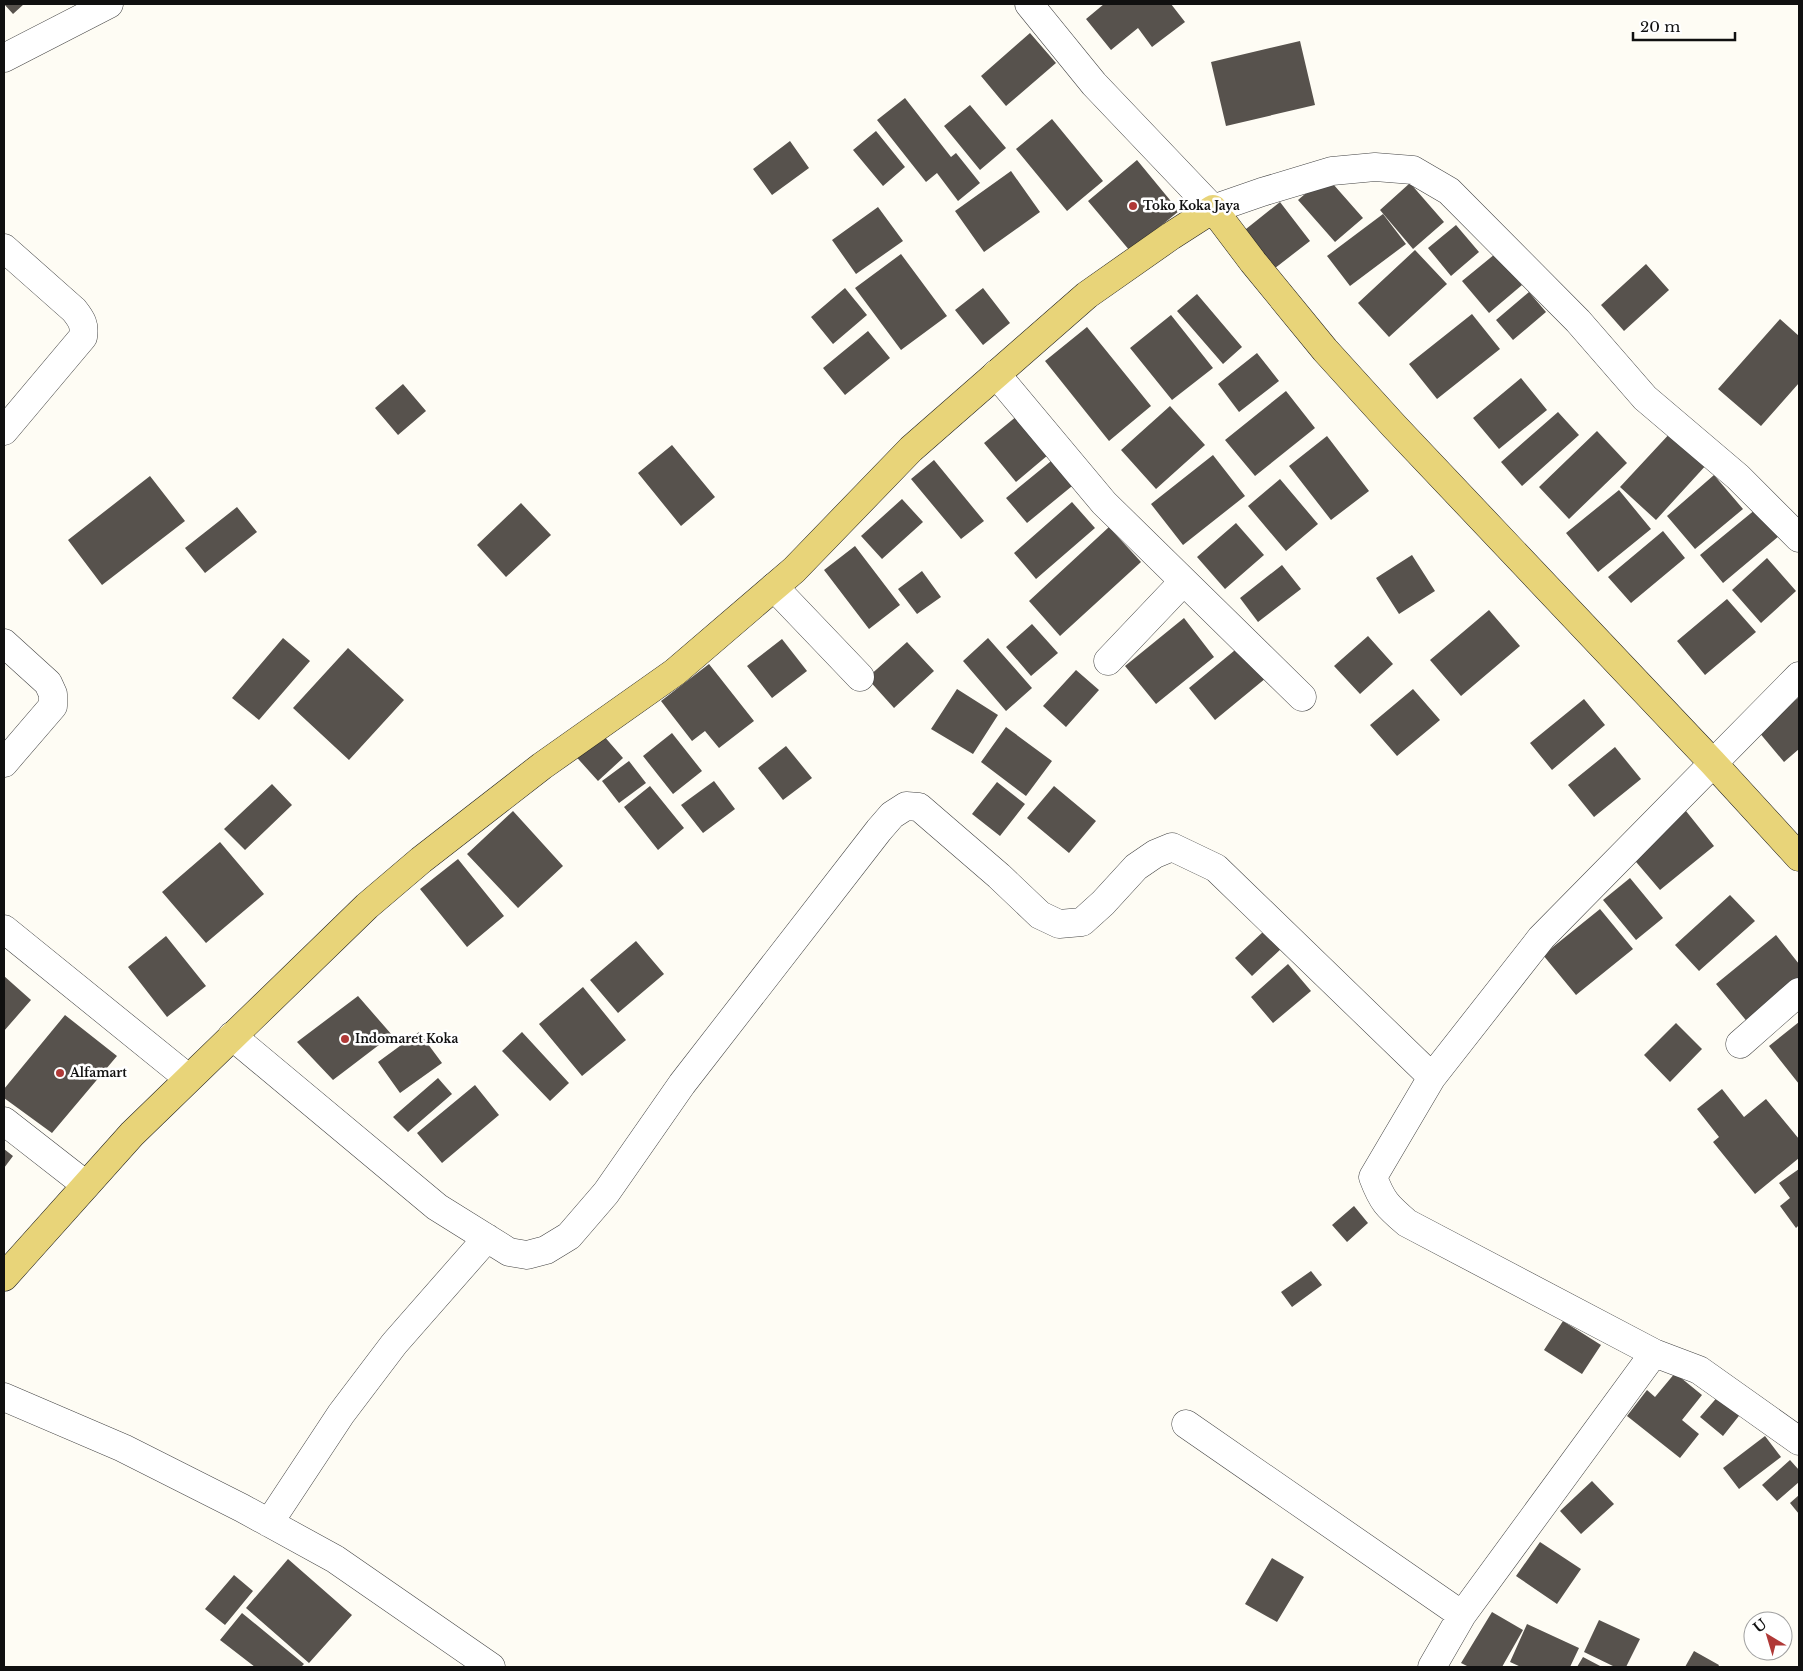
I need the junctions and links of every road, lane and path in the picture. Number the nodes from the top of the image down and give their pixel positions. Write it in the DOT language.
graph roads {
  1 [pos="109,4"];
  2 [pos="1029,4"];
  3 [pos="4,58"];
  4 [pos="1213,209"];
  5 [pos="4,248"];
  6 [pos="996,374"];
  7 [pos="4,431"];
  8 [pos="1799,538"];
  9 [pos="1183,582"];
  10 [pos="774,587"];
  11 [pos="4,643"];
  12 [pos="1108,661"];
  13 [pos="1799,676"];
  14 [pos="860,677"];
  15 [pos="1302,697"];
  16 [pos="4,762"];
  17 [pos="1712,762"];
  18 [pos="1799,857"];
  19 [pos="4,929"];
  20 [pos="1799,992"];
  21 [pos="232,1036"];
  22 [pos="1740,1044"];
  23 [pos="1432,1077"];
  24 [pos="188,1078"];
  25 [pos="4,1120"];
  26 [pos="86,1185"];
  27 [pos="487,1238"];
  28 [pos="4,1277"];
  29 [pos="1654,1353"];
  30 [pos="4,1397"];
  31 [pos="1186,1424"];
  32 [pos="1799,1441"];
  33 [pos="269,1523"];
  34 [pos="1462,1615"];
  35 [pos="491,1667"];
  36 [pos="1432,1667"];
  1 -- 3 [label="street"];
  2 -- 4 [label="street"];
  4 -- 6 [label="main road"];
  4 -- 8 [label="street"];
  4 -- 17 [label="main road"];
  5 -- 7 [label="street"];
  6 -- 9 [label="street"];
  6 -- 10 [label="main road"];
  9 -- 12 [label="street"];
  9 -- 15 [label="street"];
  10 -- 14 [label="street"];
  10 -- 21 [label="main road"];
  11 -- 16 [label="street"];
  13 -- 17 [label="street"];
  17 -- 18 [label="main road"];
  17 -- 23 [label="street"];
  19 -- 24 [label="street"];
  20 -- 22 [label="street"];
  21 -- 24 [label="main road"];
  21 -- 27 [label="street"];
  23 -- 27 [label="street"];
  23 -- 29 [label="street"];
  24 -- 26 [label="main road"];
  25 -- 26 [label="street"];
  26 -- 28 [label="main road"];
  27 -- 33 [label="street"];
  29 -- 32 [label="street"];
  29 -- 34 [label="street"];
  30 -- 33 [label="street"];
  31 -- 34 [label="street"];
  33 -- 35 [label="street"];
  34 -- 36 [label="street"];
}
